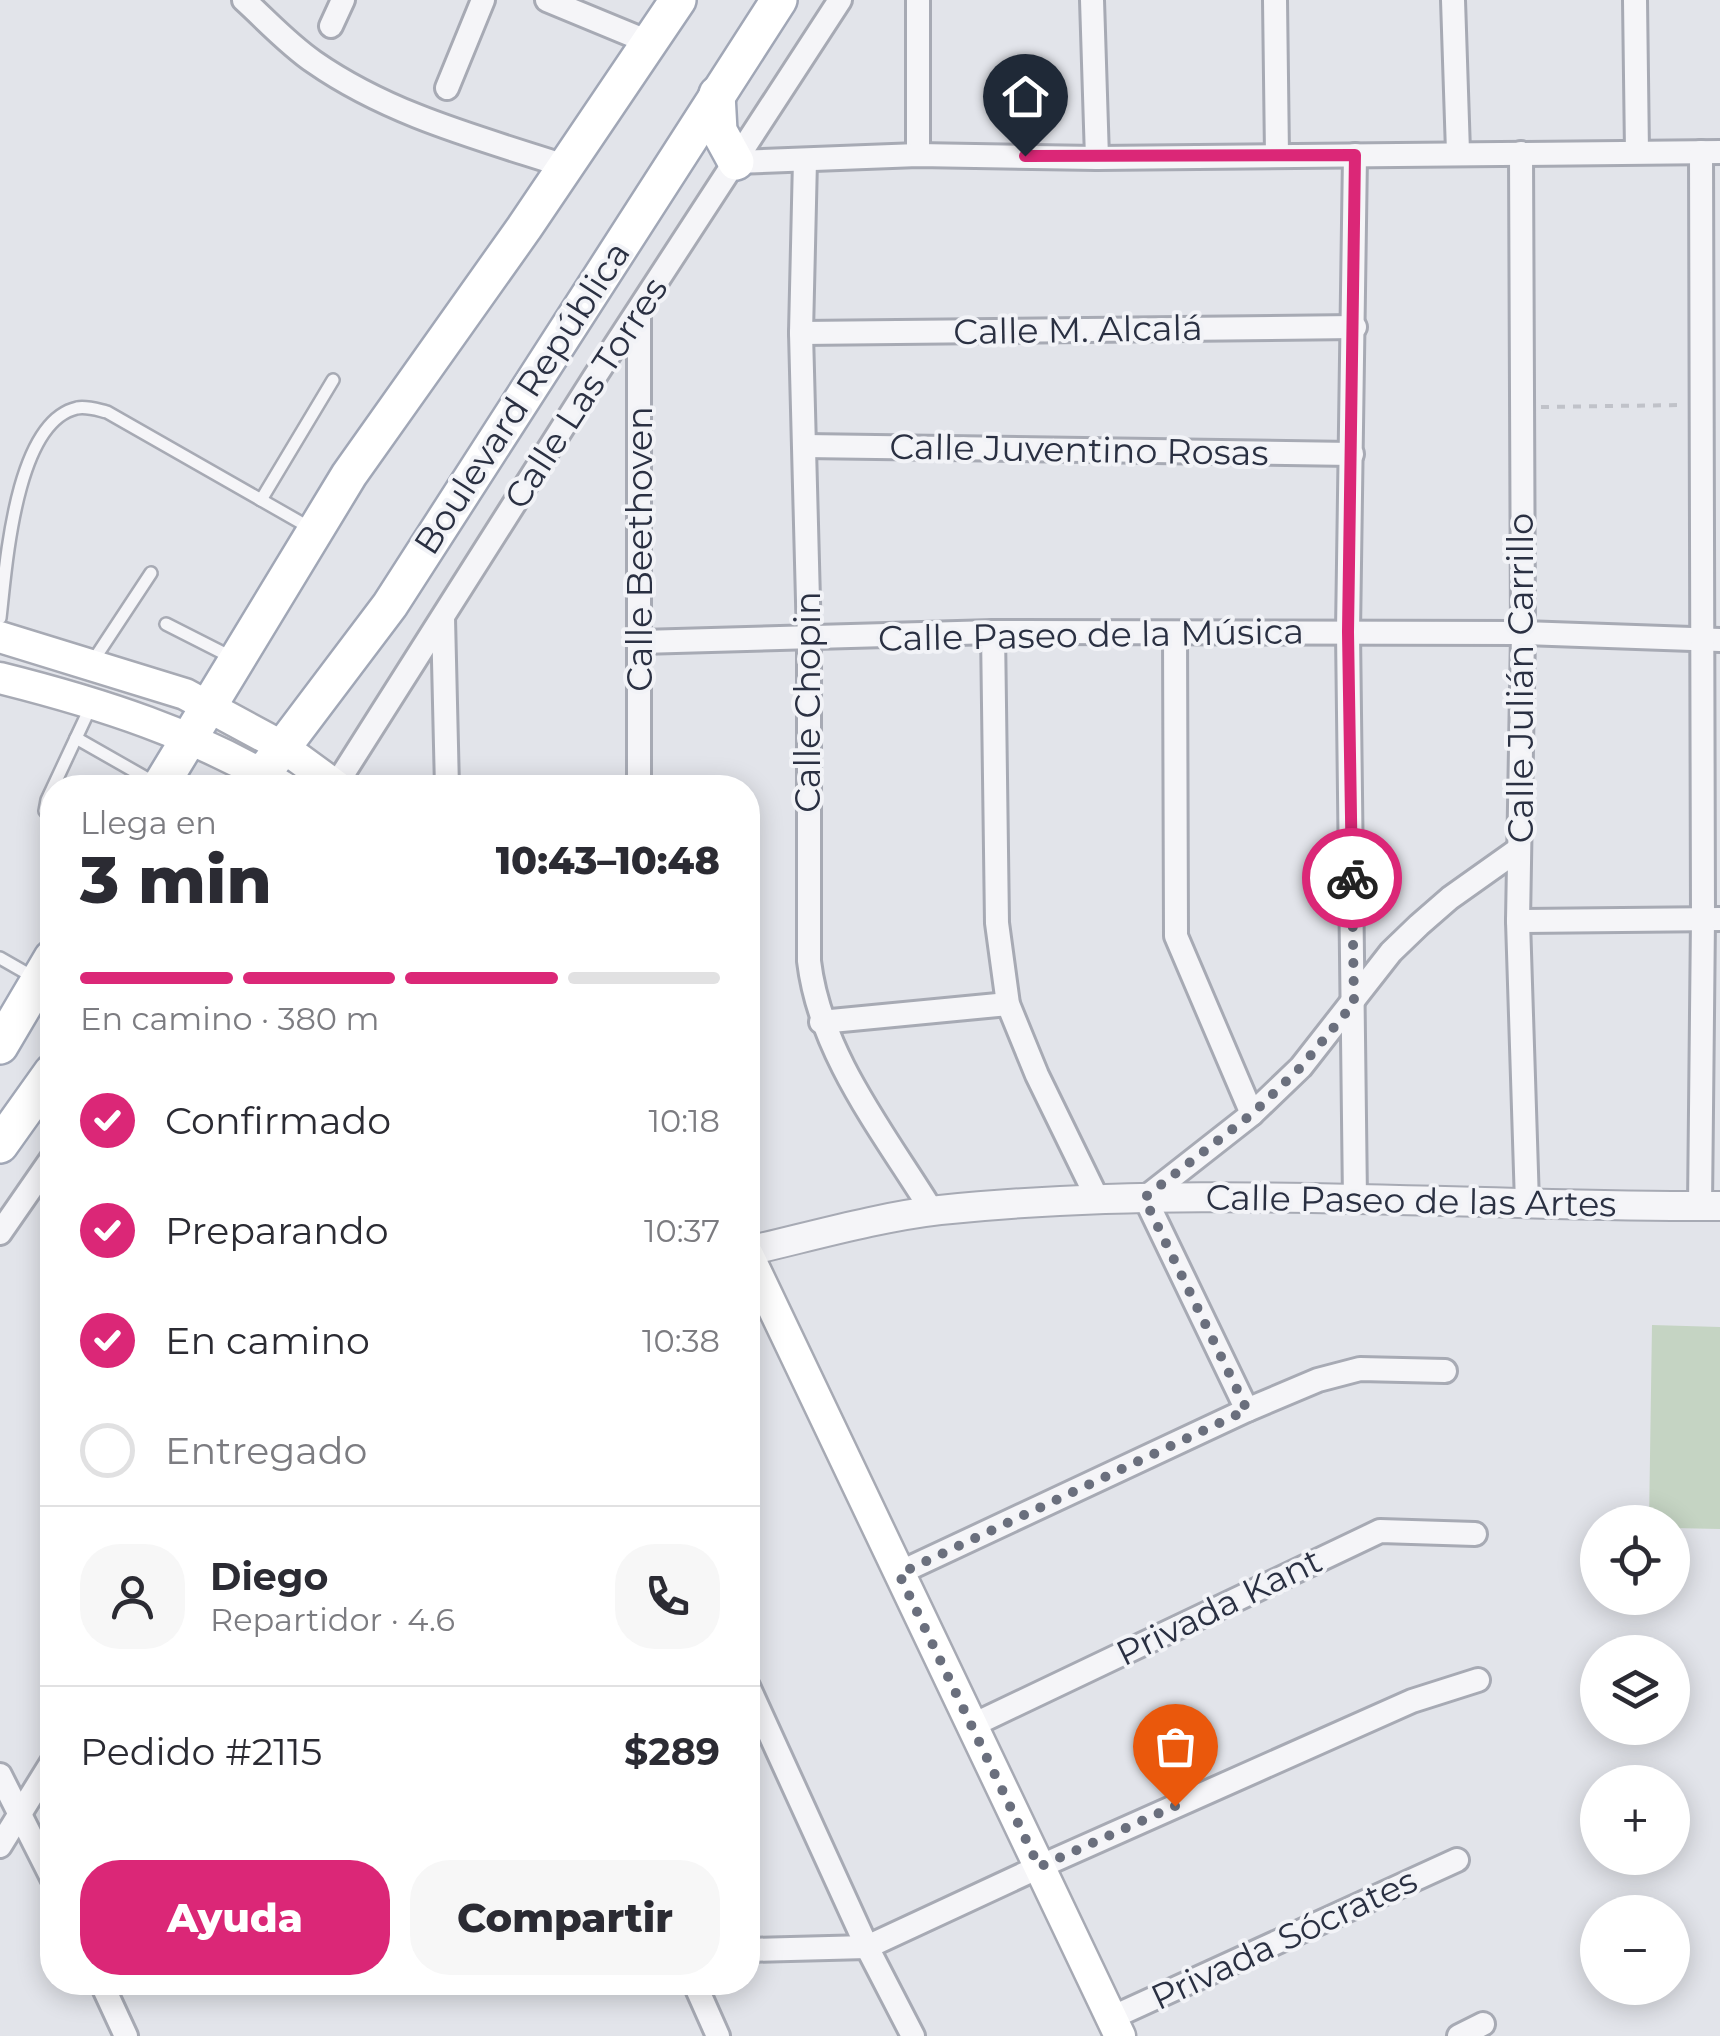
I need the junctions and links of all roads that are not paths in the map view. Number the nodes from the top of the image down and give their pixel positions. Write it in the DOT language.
graph roads {
  1 [pos="244,0"];
  2 [pos="343,0"];
  3 [pos="483,0"];
  4 [pos="547,0"];
  5 [pos="678,0"];
  6 [pos="779,0"];
  7 [pos="840,0"];
  8 [pos="918,0"];
  9 [pos="1092,0"];
  10 [pos="1276,0"];
  11 [pos="1453,0"];
  12 [pos="1636,0"];
  13 [pos="332,26"];
  14 [pos="652,43"];
  15 [pos="447,88"];
  16 [pos="717,94"];
  17 [pos="1458,152"];
  18 [pos="1637,152"];
  19 [pos="1710,152"];
  20 [pos="1521,153"];
  21 [pos="918,155"];
  22 [pos="1278,155"];
  23 [pos="1355,155"];
  24 [pos="1096,158"];
  25 [pos="805,160"];
  26 [pos="736,162"];
  27 [pos="672,165"];
  28 [pos="566,166"];
  29 [pos="639,310"];
  30 [pos="1355,327"];
  31 [pos="801,333"];
  32 [pos="333,380"];
  33 [pos="805,446"];
  34 [pos="1352,454"];
  35 [pos="261,500"];
  36 [pos="315,530"];
  37 [pos="152,573"];
  38 [pos="0,618"];
  39 [pos="443,618"];
  40 [pos="166,624"];
  41 [pos="993,632"];
  42 [pos="1348,632"];
  43 [pos="1523,633"];
  44 [pos="1175,634"];
  45 [pos="0,638"];
  46 [pos="809,638"];
  47 [pos="1711,640"];
  48 [pos="641,642"];
  49 [pos="238,660"];
  50 [pos="92,663"];
  51 [pos="0,678"];
  52 [pos="93,702"];
  53 [pos="210,706"];
  54 [pos="76,738"];
  55 [pos="192,739"];
  56 [pos="271,774"];
  57 [pos="58,775"];
  58 [pos="139,775"];
  59 [pos="167,775"];
  60 [pos="344,775"];
  61 [pos="447,775"];
  62 [pos="639,775"];
  63 [pos="1519,849"];
  64 [pos="1712,919"];
  65 [pos="1518,920"];
  66 [pos="0,958"];
  67 [pos="40,968"];
  68 [pos="40,979"];
  69 [pos="1354,1003"];
  70 [pos="1008,1004"];
  71 [pos="822,1022"];
  72 [pos="0,1046"];
  73 [pos="40,1089"];
  74 [pos="1252,1114"];
  75 [pos="40,1115"];
  76 [pos="5,1137"];
  77 [pos="40,1175"];
  78 [pos="1097,1198"];
  79 [pos="1144,1198"];
  80 [pos="1355,1199"];
  81 [pos="1527,1203"];
  82 [pos="1710,1206"];
  83 [pos="932,1212"];
  84 [pos="0,1233"];
  85 [pos="760,1250"];
  86 [pos="760,1279"];
  87 [pos="1445,1370"];
  88 [pos="1247,1410"];
  89 [pos="1475,1534"];
  90 [pos="899,1574"];
  91 [pos="1478,1680"];
  92 [pos="760,1712"];
  93 [pos="973,1725"];
  94 [pos="0,1775"];
  95 [pos="40,1781"];
  96 [pos="21,1812"];
  97 [pos="0,1846"];
  98 [pos="40,1852"];
  99 [pos="1457,1860"];
  100 [pos="1039,1867"];
  101 [pos="867,1947"];
  102 [pos="760,1950"];
  103 [pos="108,1995"];
  104 [pos="700,1995"];
  105 [pos="1483,2024"];
  106 [pos="1115,2027"];
  107 [pos="126,2036"];
  108 [pos="718,2036"];
  109 [pos="914,2036"];
  110 [pos="1459,2036"];
  1 -- 28 [label="street"];
  2 -- 13 [label="street"];
  3 -- 15 [label="street"];
  4 -- 14 [label="street"];
  5 -- 14 [label="main road"];
  6 -- 16 [label="main road, Boulevard República"];
  7 -- 26 [label="street, Calle Las Torres"];
  8 -- 21 [label="street"];
  9 -- 24 [label="street"];
  10 -- 22 [label="street"];
  11 -- 17 [label="street"];
  12 -- 18 [label="street"];
  14 -- 28 [label="main road"];
  16 -- 26 [label="main road"];
  16 -- 27 [label="main road, Boulevard República"];
  17 -- 20 [label="street"];
  17 -- 23 [label="street"];
  18 -- 19 [label="street"];
  18 -- 20 [label="street"];
  19 -- 47 [label="street"];
  20 -- 43 [label="street, Calle Julián Carrillo"];
  21 -- 24 [label="street"];
  21 -- 25 [label="street"];
  22 -- 23 [label="street"];
  22 -- 24 [label="street"];
  23 -- 30 [label="street"];
  25 -- 26 [label="street"];
  25 -- 31 [label="street, Calle Chopin"];
  26 -- 27 [label="main road"];
  26 -- 29 [label="street, Calle Las Torres"];
  27 -- 56 [label="main road, Boulevard República"];
  28 -- 36 [label="main road"];
  29 -- 39 [label="street, Calle Las Torres"];
  29 -- 48 [label="street, Calle Beethoven"];
  30 -- 31 [label="street, Calle M. Alcalá"];
  30 -- 34 [label="street"];
  31 -- 33 [label="street, Calle Chopin"];
  32 -- 35 [label="lane"];
  33 -- 34 [label="street, Calle Juventino Rosas"];
  33 -- 46 [label="street, Calle Chopin"];
  34 -- 42 [label="street"];
  35 -- 36 [label="lane"];
  35 -- 38 [label="lane"];
  36 -- 49 [label="main road"];
  37 -- 50 [label="lane"];
  39 -- 60 [label="street, Calle Las Torres"];
  39 -- 61 [label="street"];
  40 -- 49 [label="lane"];
  41 -- 44 [label="street, Calle Paseo de la Música"];
  41 -- 46 [label="street, Calle Paseo de la Música"];
  41 -- 70 [label="street"];
  42 -- 43 [label="street, Calle Paseo de la Música"];
  42 -- 44 [label="street, Calle Paseo de la Música"];
  42 -- 69 [label="street"];
  43 -- 47 [label="street, Calle Paseo de la Música"];
  43 -- 63 [label="street, Calle Julián Carrillo"];
  44 -- 74 [label="street"];
  45 -- 50 [label="main road"];
  46 -- 48 [label="street, Calle Paseo de la Música"];
  46 -- 71 [label="street, Calle Chopin"];
  47 -- 64 [label="street"];
  48 -- 62 [label="street, Calle Beethoven"];
  49 -- 53 [label="main road"];
  50 -- 53 [label="main road"];
  51 -- 52 [label="main road"];
  52 -- 54 [label="lane"];
  52 -- 55 [label="main road"];
  53 -- 55 [label="main road"];
  53 -- 56 [label="main road"];
  54 -- 57 [label="lane"];
  54 -- 58 [label="lane"];
  55 -- 56 [label="main road"];
  55 -- 59 [label="main road"];
  63 -- 65 [label="street, Calle Julián Carrillo"];
  63 -- 69 [label="street"];
  64 -- 65 [label="street"];
  64 -- 82 [label="street"];
  65 -- 81 [label="street, Calle Julián Carrillo"];
  66 -- 67 [label="lane"];
  68 -- 72 [label="main road"];
  69 -- 74 [label="street"];
  69 -- 80 [label="street"];
  70 -- 71 [label="street"];
  70 -- 78 [label="street"];
  71 -- 83 [label="street, Calle Chopin"];
  73 -- 76 [label="main road"];
  74 -- 79 [label="street"];
  75 -- 76 [label="street"];
  77 -- 84 [label="street"];
  78 -- 79 [label="street, Calle Paseo de las Artes"];
  78 -- 83 [label="street, Calle Paseo de las Artes"];
  79 -- 80 [label="street, Calle Paseo de las Artes"];
  79 -- 88 [label="street"];
  80 -- 81 [label="street, Calle Paseo de las Artes"];
  81 -- 82 [label="street, Calle Paseo de las Artes"];
  83 -- 85 [label="street, Calle Paseo de las Artes"];
  86 -- 90 [label="main road"];
  87 -- 88 [label="street"];
  88 -- 90 [label="street"];
  89 -- 93 [label="street, Privada Kant"];
  90 -- 93 [label="main road"];
  91 -- 100 [label="street"];
  92 -- 101 [label="street"];
  93 -- 100 [label="main road"];
  94 -- 96 [label="street"];
  95 -- 96 [label="street"];
  96 -- 97 [label="street"];
  96 -- 98 [label="street"];
  99 -- 106 [label="street, Privada Sócrates"];
  100 -- 101 [label="street"];
  100 -- 106 [label="main road"];
  101 -- 102 [label="street"];
  101 -- 109 [label="street"];
  103 -- 107 [label="street"];
  104 -- 108 [label="street"];
  105 -- 110 [label="street"];
}
